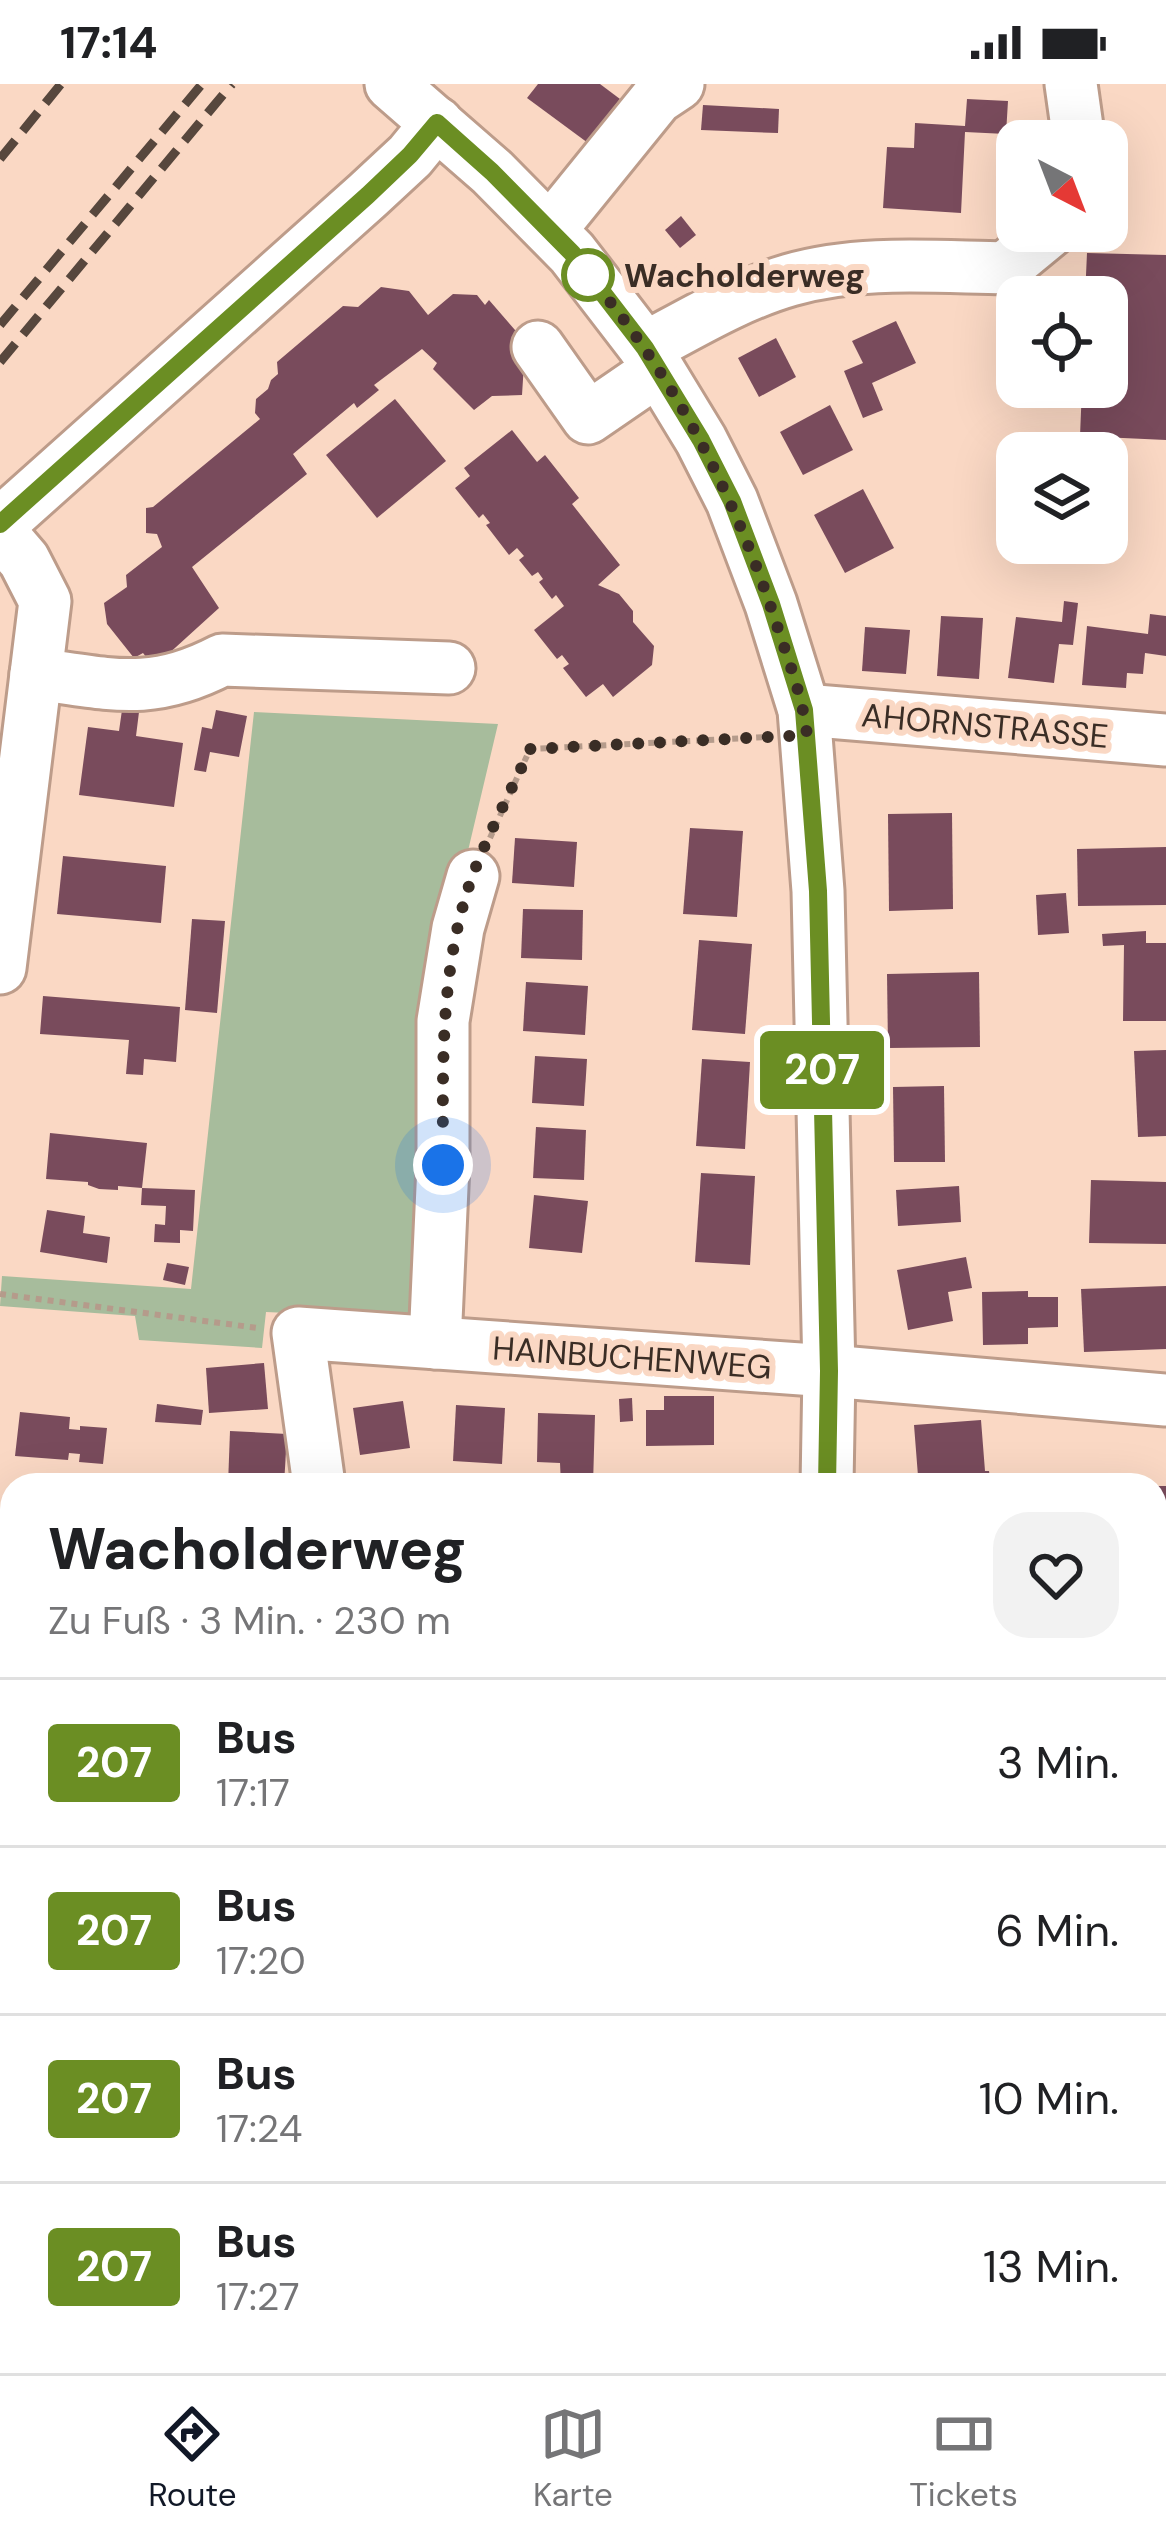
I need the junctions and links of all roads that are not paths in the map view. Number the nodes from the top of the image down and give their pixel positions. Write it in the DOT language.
graph roads {
  1 [pos="391,84"];
  2 [pos="679,84"];
  3 [pos="1071,84"];
  4 [pos="1076,120"];
  5 [pos="437,123"];
  6 [pos="550,230"];
  7 [pos="1024,252"];
  8 [pos="538,347"];
  9 [pos="652,359"];
  10 [pos="0,528"];
  11 [pos="449,668"];
  12 [pos="36,674"];
  13 [pos="806,722"];
  14 [pos="1166,740"];
  15 [pos="473,876"];
  16 [pos="0,968"];
  17 [pos="435,1343"];
  18 [pos="829,1371"];
  19 [pos="1166,1400"];
  20 [pos="317,1473"];
  21 [pos="827,1473"];
  1 -- 5 [label="street"];
  2 -- 6 [label="street"];
  3 -- 4 [label="street"];
  5 -- 6 [label="street"];
  5 -- 10 [label="street"];
  6 -- 9 [label="street"];
  7 -- 9 [label="street"];
  8 -- 9 [label="street"];
  9 -- 13 [label="street"];
  10 -- 12 [label="street"];
  11 -- 12 [label="street"];
  12 -- 16 [label="street"];
  13 -- 14 [label="street, AHORNSTRASSE"];
  13 -- 18 [label="street"];
  15 -- 17 [label="street"];
  17 -- 18 [label="street, HAINBUCHENWEG"];
  17 -- 20 [label="street, HAINBUCHENWEG"];
  18 -- 19 [label="street, HAINBUCHENWEG"];
  18 -- 21 [label="street"];
}
